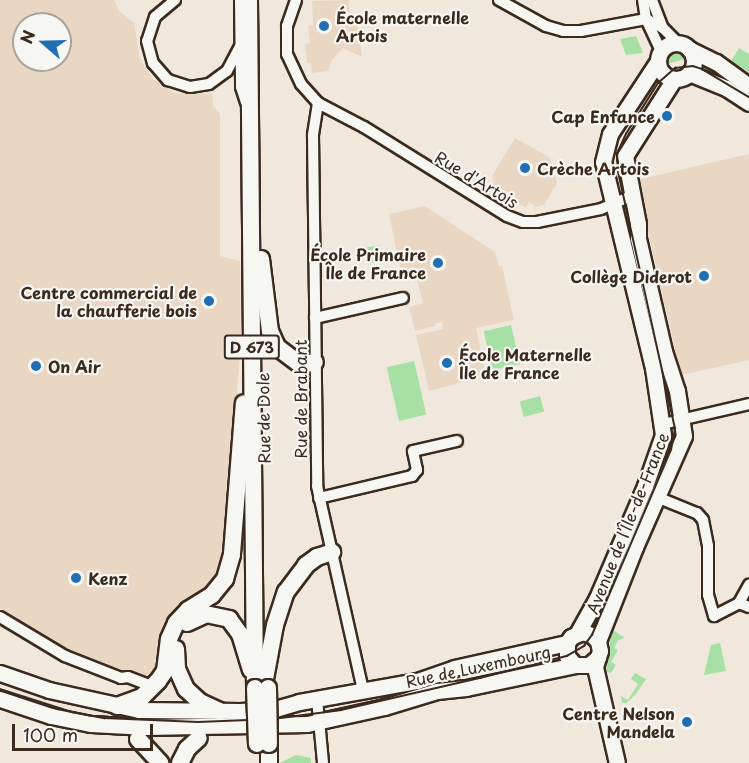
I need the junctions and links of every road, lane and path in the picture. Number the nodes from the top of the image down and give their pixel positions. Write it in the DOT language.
graph roads {
  1 [pos="175,0"];
  2 [pos="499,0"];
  3 [pos="643,0"];
  4 [pos="652,0"];
  5 [pos="293,1"];
  6 [pos="249,2"];
  7 [pos="646,19"];
  8 [pos="663,28"];
  9 [pos="684,46"];
  10 [pos="240,47"];
  11 [pos="659,56"];
  12 [pos="689,73"];
  13 [pos="674,79"];
  14 [pos="749,86"];
  15 [pos="318,103"];
  16 [pos="749,103"];
  17 [pos="250,110"];
  18 [pos="632,196"];
  19 [pos="612,205"];
  20 [pos="261,259"];
  21 [pos="404,298"];
  22 [pos="315,318"];
  23 [pos="252,319"];
  24 [pos="315,362"];
  25 [pos="749,404"];
  26 [pos="683,420"];
  27 [pos="663,424"];
  28 [pos="457,441"];
  29 [pos="319,498"];
  30 [pos="664,500"];
  31 [pos="332,552"];
  32 [pos="749,585"];
  33 [pos="744,605"];
  34 [pos="0,617"];
  35 [pos="572,638"];
  36 [pos="598,649"];
  37 [pos="579,666"];
  38 [pos="0,673"];
  39 [pos="261,685"];
  40 [pos="154,687"];
  41 [pos="363,690"];
  42 [pos="0,699"];
  43 [pos="317,699"];
  44 [pos="117,706"];
  45 [pos="216,719"];
  46 [pos="320,723"];
  47 [pos="91,724"];
  48 [pos="199,738"];
  49 [pos="138,740"];
  50 [pos="261,756"];
  51 [pos="160,763"];
  52 [pos="180,763"];
  53 [pos="323,763"];
  54 [pos="608,763"];
  55 [pos="617,763"];
  1 -- 10 [label="street"];
  2 -- 7 [label="street"];
  3 -- 7 [label="street"];
  4 -- 8 [label="street"];
  5 -- 15 [label="street"];
  6 -- 10 [label="street, Rue de Dole"];
  6 -- 17 [label="main road, Rue de Dole / D 673"];
  6 -- 20 [label="main road, Rue de Dole / D 673"];
  7 -- 8 [label="street"];
  7 -- 11 [label="street"];
  8 -- 9 [label="street"];
  9 -- 11 [label="street"];
  9 -- 12 [label="street"];
  9 -- 14 [label="street"];
  10 -- 17 [label="street, Rue de Dole"];
  11 -- 13 [label="street"];
  11 -- 19 [label="street, Avenue de l’Île-de-France"];
  12 -- 13 [label="street"];
  12 -- 16 [label="street"];
  13 -- 18 [label="street, Avenue de l’Île-de-France"];
  15 -- 19 [label="street, Rue d'Artois"];
  15 -- 22 [label="street, Rue de Brabant"];
  17 -- 23 [label="main road, Rue de Dole / D 673"];
  18 -- 19 [label="street, Rue d'Artois"];
  18 -- 26 [label="street, Avenue de l’Île-de-France"];
  19 -- 27 [label="street, Avenue de l’Île-de-France"];
  20 -- 24 [label="main road"];
  20 -- 39 [label="main road, Rue de Dole / D 673"];
  21 -- 22 [label="street"];
  22 -- 24 [label="street, Rue de Brabant"];
  23 -- 39 [label="main road, Rue de Dole / D 673"];
  23 -- 40 [label="main road"];
  24 -- 29 [label="street, Rue de Brabant"];
  25 -- 26 [label="street"];
  26 -- 27 [label="street"];
  26 -- 36 [label="street, Avenue de l’Île-de-France"];
  27 -- 35 [label="street, Avenue de l’Île-de-France"];
  28 -- 29 [label="street"];
  29 -- 31 [label="street, Rue de Brabant"];
  30 -- 33 [label="street"];
  31 -- 39 [label="main road"];
  31 -- 41 [label="street, Rue de Brabant"];
  32 -- 33 [label="street"];
  34 -- 40 [label="street"];
  35 -- 36 [label="street"];
  35 -- 37 [label="street"];
  35 -- 41 [label="street, Rue de Luxembourg"];
  36 -- 37 [label="street"];
  36 -- 55 [label="street"];
  37 -- 46 [label="street, Rue de Luxembourg"];
  37 -- 54 [label="street"];
  38 -- 44 [label="street"];
  39 -- 45 [label="main road"];
  39 -- 50 [label="main road, Rue de Dole / D 673, bridge"];
  40 -- 44 [label="main road"];
  41 -- 43 [label="street, Rue de Luxembourg"];
  42 -- 47 [label="street"];
  43 -- 45 [label="street, Rue de Luxembourg"];
  43 -- 46 [label="street"];
  44 -- 45 [label="street"];
  45 -- 46 [label="street, Rue de Luxembourg"];
  45 -- 47 [label="street"];
  45 -- 48 [label="street"];
  46 -- 53 [label="street"];
  47 -- 49 [label="street"];
  48 -- 52 [label="main road"];
  49 -- 51 [label="main road"];
}
